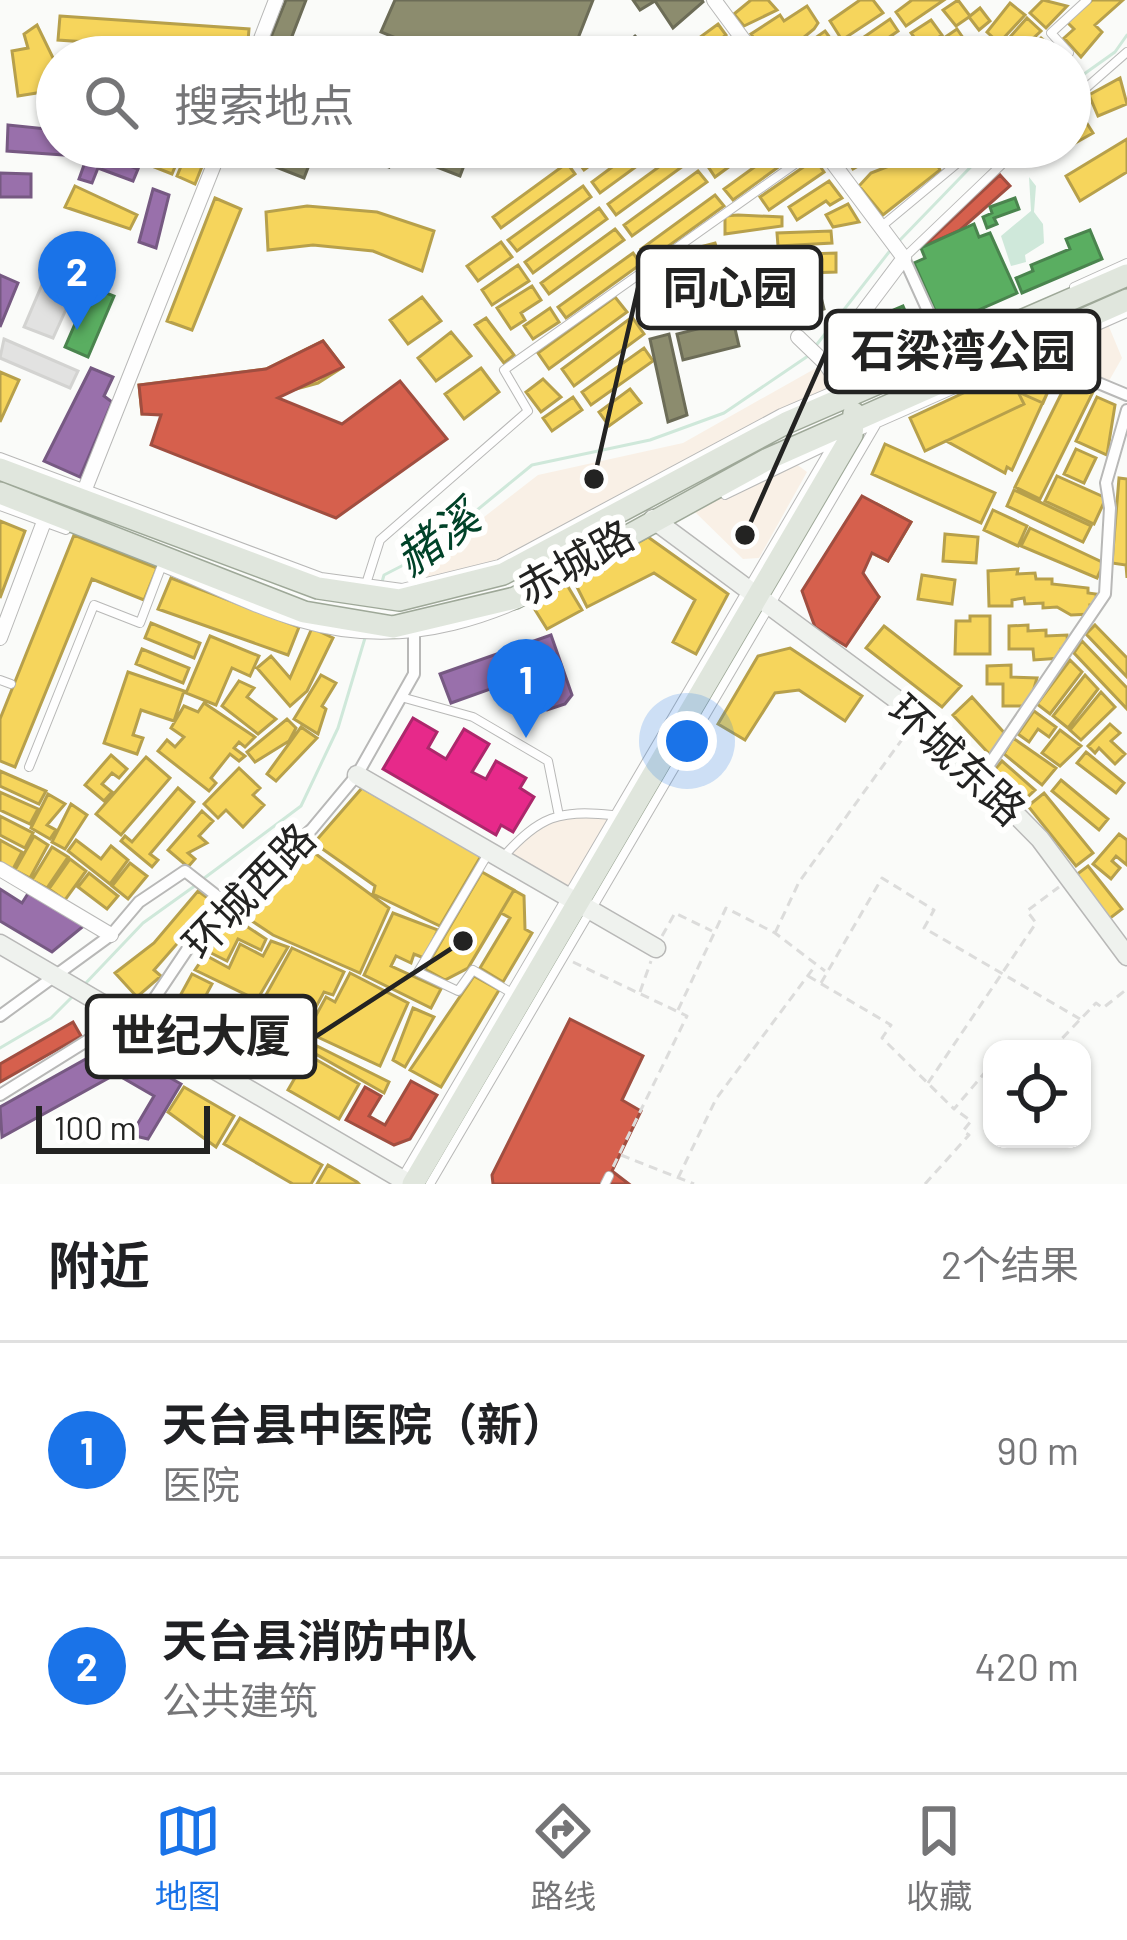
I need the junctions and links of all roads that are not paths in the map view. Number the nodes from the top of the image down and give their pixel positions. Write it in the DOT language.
graph roads {
  1 [pos="276,0"];
  2 [pos="714,0"];
  3 [pos="1087,0"];
  4 [pos="262,36"];
  5 [pos="741,36"];
  6 [pos="1054,36"];
  7 [pos="1127,52"];
  8 [pos="1091,84"];
  9 [pos="212,168"];
  10 [pos="790,168"];
  11 [pos="836,168"];
  12 [pos="952,168"];
  13 [pos="998,168"];
  14 [pos="881,227"];
  15 [pos="904,258"];
  16 [pos="1127,263"];
  17 [pos="1127,275"];
  18 [pos="1127,300"];
  19 [pos="1127,313"];
  20 [pos="798,337"];
  21 [pos="943,344"];
  22 [pos="1025,351"];
  23 [pos="825,363"];
  24 [pos="844,391"];
  25 [pos="1127,395"];
  26 [pos="1127,410"];
  27 [pos="855,430"];
  28 [pos="0,457"];
  29 [pos="0,469"];
  30 [pos="0,493"];
  31 [pos="83,494"];
  32 [pos="0,506"];
  33 [pos="48,512"];
  34 [pos="658,523"];
  35 [pos="159,528"];
  36 [pos="159,559"];
  37 [pos="364,589"];
  38 [pos="756,596"];
  39 [pos="402,631"];
  40 [pos="0,638"];
  41 [pos="0,680"];
  42 [pos="11,684"];
  43 [pos="401,697"];
  44 [pos="29,767"];
  45 [pos="357,775"];
  46 [pos="980,778"];
  47 [pos="612,815"];
  48 [pos="559,817"];
  49 [pos="496,854"];
  50 [pos="0,868"];
  51 [pos="577,902"];
  52 [pos="226,903"];
  53 [pos="111,935"];
  54 [pos="0,944"];
  55 [pos="656,948"];
  56 [pos="1127,956"];
  57 [pos="54,976"];
  58 [pos="511,992"];
  59 [pos="0,1016"];
  60 [pos="124,1017"];
  61 [pos="0,1094"];
  62 [pos="406,1183"];
  63 [pos="430,1184"];
  1 -- 4 [label="street"];
  2 -- 5 [label="street"];
  3 -- 6 [label="lane"];
  7 -- 8 [label="lane"];
  9 -- 31 [label="street"];
  10 -- 37 [label="lane"];
  11 -- 14 [label="street"];
  12 -- 14 [label="lane"];
  13 -- 15 [label="lane"];
  14 -- 15 [label="street"];
  15 -- 21 [label="street"];
  15 -- 23 [label="street"];
  16 -- 21 [label="lane"];
  17 -- 24 [label="main road, 赤城路"];
  18 -- 22 [label="main road, 赤城路"];
  19 -- 22 [label="lane"];
  20 -- 23 [label="street"];
  21 -- 24 [label="lane"];
  22 -- 25 [label="street"];
  22 -- 27 [label="main road, 赤城路"];
  23 -- 24 [label="street"];
  24 -- 27 [label="main road"];
  24 -- 37 [label="main road, 赤城路"];
  26 -- 46 [label="street"];
  27 -- 34 [label="main road, 赤城路"];
  27 -- 34 [label="lane"];
  27 -- 38 [label="main road"];
  28 -- 31 [label="lane"];
  29 -- 31 [label="main road, 赤城路"];
  30 -- 33 [label="main road, 赤城路"];
  31 -- 35 [label="main road, 赤城路"];
  31 -- 37 [label="lane"];
  32 -- 36 [label="lane"];
  33 -- 36 [label="main road, 赤城路"];
  33 -- 40 [label="street"];
  34 -- 38 [label="main road, 环城东路"];
  34 -- 39 [label="main road, 赤城路"];
  35 -- 36 [label="main road"];
  35 -- 37 [label="main road, 赤城路"];
  36 -- 39 [label="main road, 赤城路"];
  36 -- 44 [label="lane"];
  38 -- 46 [label="main road, 环城东路"];
  38 -- 47 [label="lane"];
  38 -- 51 [label="main road"];
  39 -- 43 [label="street, 环城西路"];
  41 -- 42 [label="lane"];
  43 -- 45 [label="street, 环城西路"];
  43 -- 48 [label="lane"];
  45 -- 49 [label="main road"];
  45 -- 52 [label="street, 环城西路"];
  46 -- 56 [label="main road, 环城东路"];
  47 -- 48 [label="lane"];
  47 -- 51 [label="lane"];
  48 -- 49 [label="lane"];
  49 -- 51 [label="main road"];
  49 -- 58 [label="lane"];
  50 -- 53 [label="street"];
  51 -- 55 [label="main road"];
  51 -- 58 [label="lane"];
  51 -- 62 [label="main road"];
  51 -- 63 [label="lane"];
  52 -- 53 [label="street"];
  52 -- 60 [label="street, 环城西路"];
  53 -- 57 [label="street"];
  54 -- 57 [label="main road"];
  57 -- 59 [label="street"];
  57 -- 60 [label="main road"];
  58 -- 62 [label="lane"];
  60 -- 61 [label="street, 环城西路"];
  60 -- 62 [label="main road"];
}
